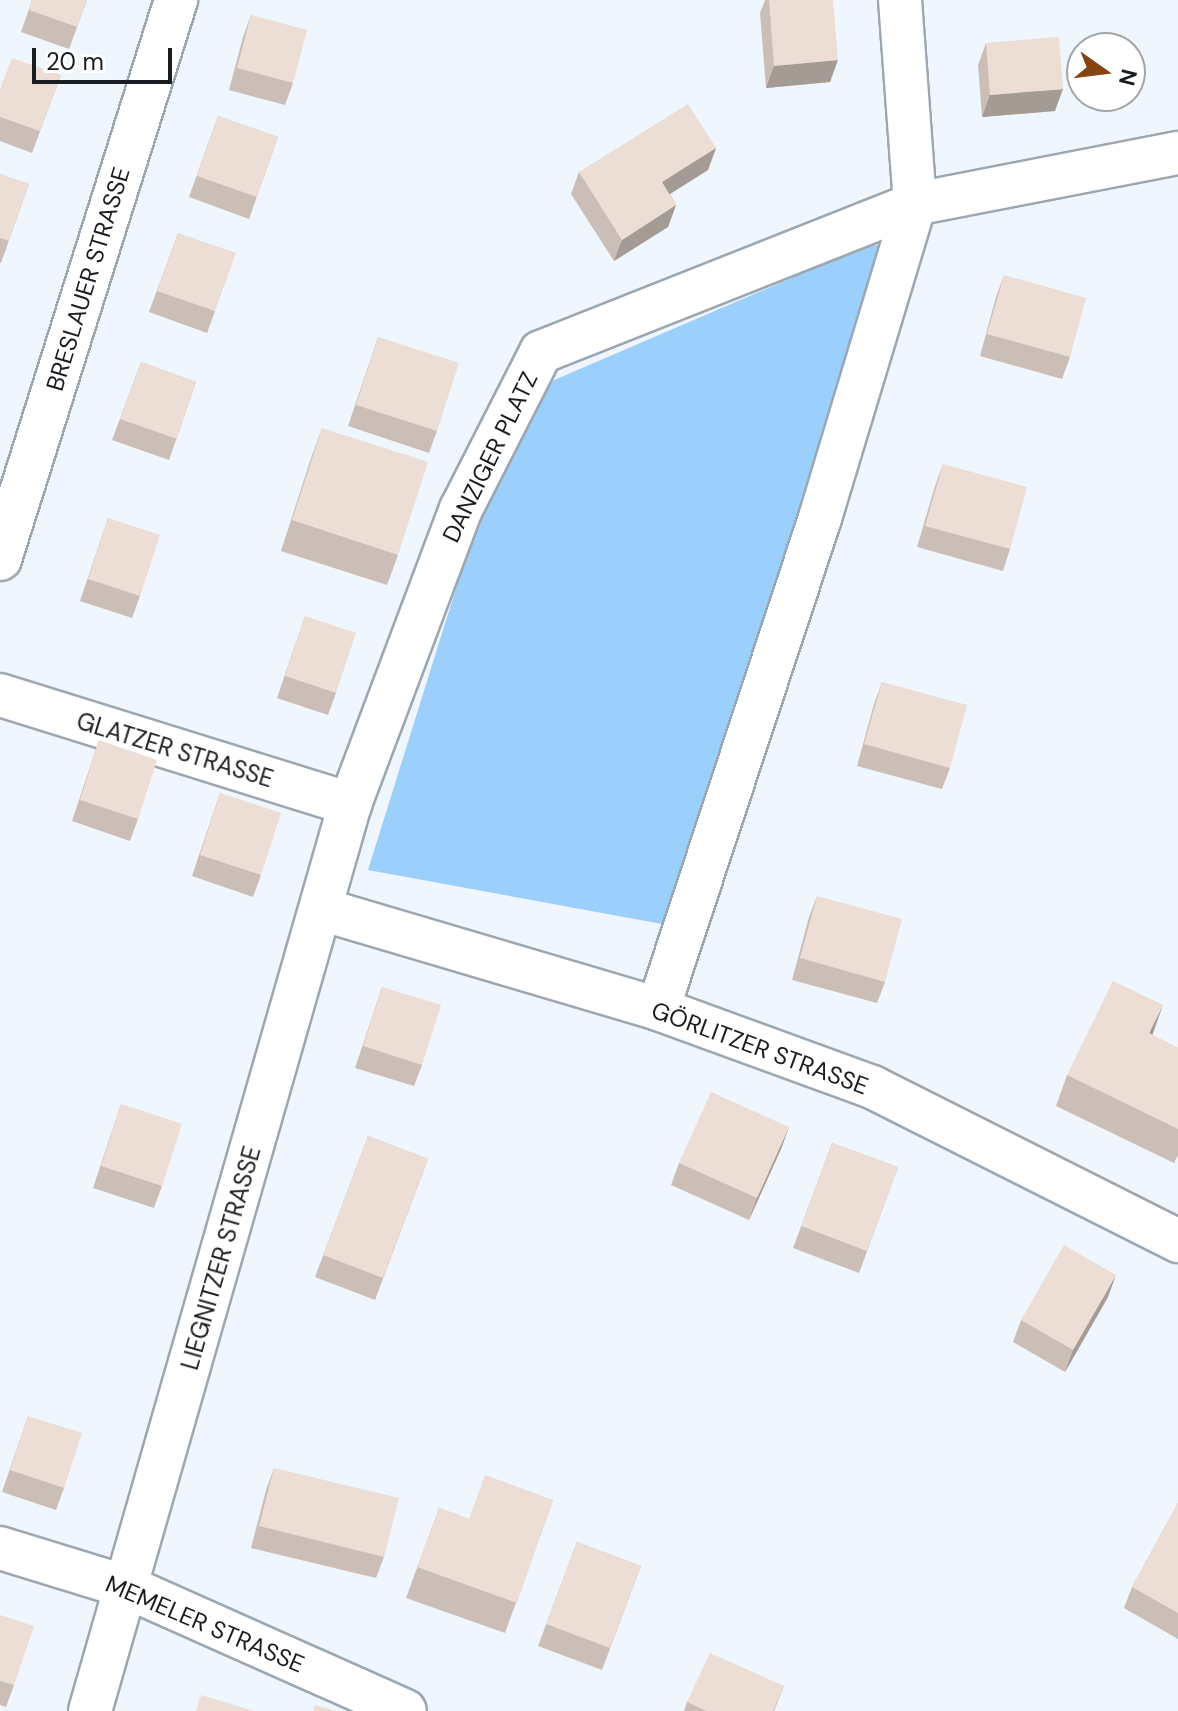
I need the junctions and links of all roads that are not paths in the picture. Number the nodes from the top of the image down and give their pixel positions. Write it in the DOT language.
graph roads {
  1 [pos="176,0"];
  2 [pos="900,0"];
  3 [pos="1178,153"];
  4 [pos="915,204"];
  5 [pos="0,559"];
  6 [pos="0,695"];
  7 [pos="350,804"];
  8 [pos="321,909"];
  9 [pos="658,1009"];
  10 [pos="1178,1241"];
  11 [pos="0,1548"];
  12 [pos="127,1587"];
  13 [pos="90,1711"];
  14 [pos="405,1711"];
  1 -- 5 [label="street, BRESLAUER STRASSE"];
  2 -- 4 [label="street"];
  3 -- 4 [label="street, DANZIGER PLATZ"];
  4 -- 7 [label="street, DANZIGER PLATZ"];
  4 -- 9 [label="street"];
  6 -- 7 [label="street, GLATZER STRASSE"];
  7 -- 8 [label="street, LIEGNITZER STRASSE"];
  8 -- 9 [label="street, GÖRLITZER STRASSE"];
  8 -- 12 [label="street, LIEGNITZER STRASSE"];
  9 -- 10 [label="street, GÖRLITZER STRASSE"];
  11 -- 12 [label="street, MEMELER STRASSE"];
  12 -- 13 [label="street, LIEGNITZER STRASSE"];
  12 -- 14 [label="street, MEMELER STRASSE"];
}
